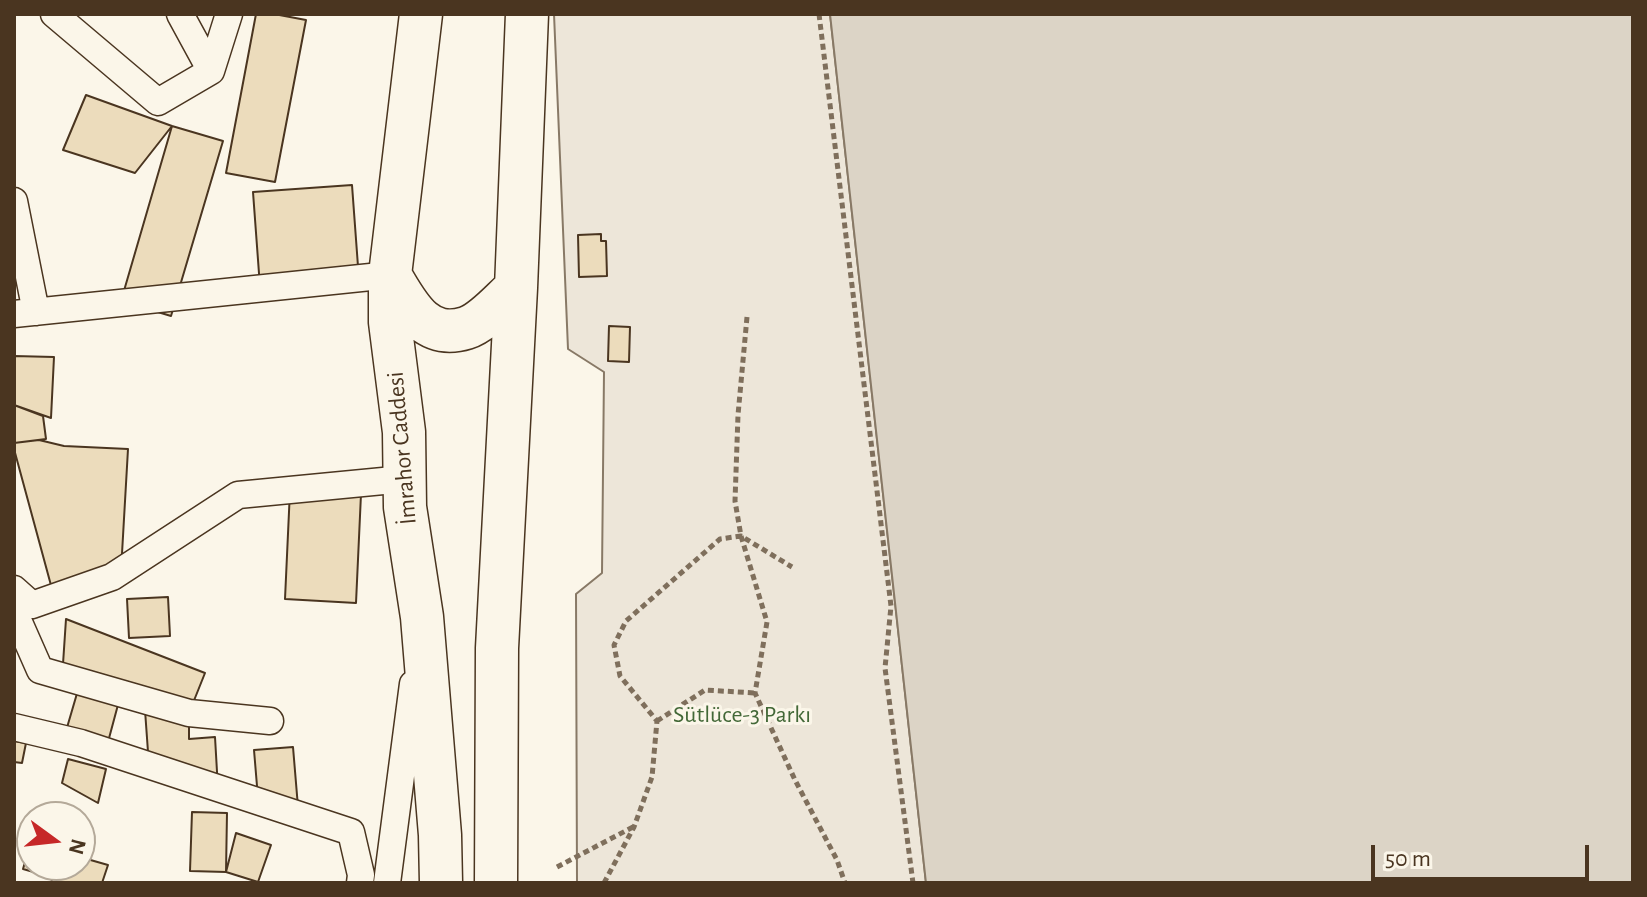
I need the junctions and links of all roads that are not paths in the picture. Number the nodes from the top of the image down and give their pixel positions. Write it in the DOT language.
graph roads {
  1 [pos="54,14"];
  2 [pos="180,14"];
  3 [pos="229,14"];
  4 [pos="422,19"];
  5 [pos="519,22"];
  6 [pos="211,71"];
  7 [pos="14,201"];
  8 [pos="390,275"];
  9 [pos="516,288"];
  10 [pos="25,313"];
  11 [pos="404,479"];
  12 [pos="14,589"];
  13 [pos="14,611"];
  14 [pos="422,617"];
  15 [pos="270,721"];
  16 [pos="14,727"];
  17 [pos="360,883"];
  18 [pos="387,883"];
  19 [pos="441,883"];
  20 [pos="496,883"];
  1 -- 6 [label="street"];
  2 -- 6 [label="street"];
  3 -- 6 [label="street"];
  4 -- 8 [label="main road, İmrahor Caddesi"];
  5 -- 9 [label="main road"];
  7 -- 10 [label="street"];
  8 -- 9 [label="main road"];
  8 -- 10 [label="street"];
  8 -- 11 [label="main road, İmrahor Caddesi"];
  9 -- 20 [label="main road"];
  11 -- 12 [label="street"];
  11 -- 14 [label="main road, İmrahor Caddesi"];
  13 -- 15 [label="street"];
  14 -- 18 [label="street"];
  14 -- 19 [label="main road, İmrahor Caddesi"];
  16 -- 17 [label="street"];
}
